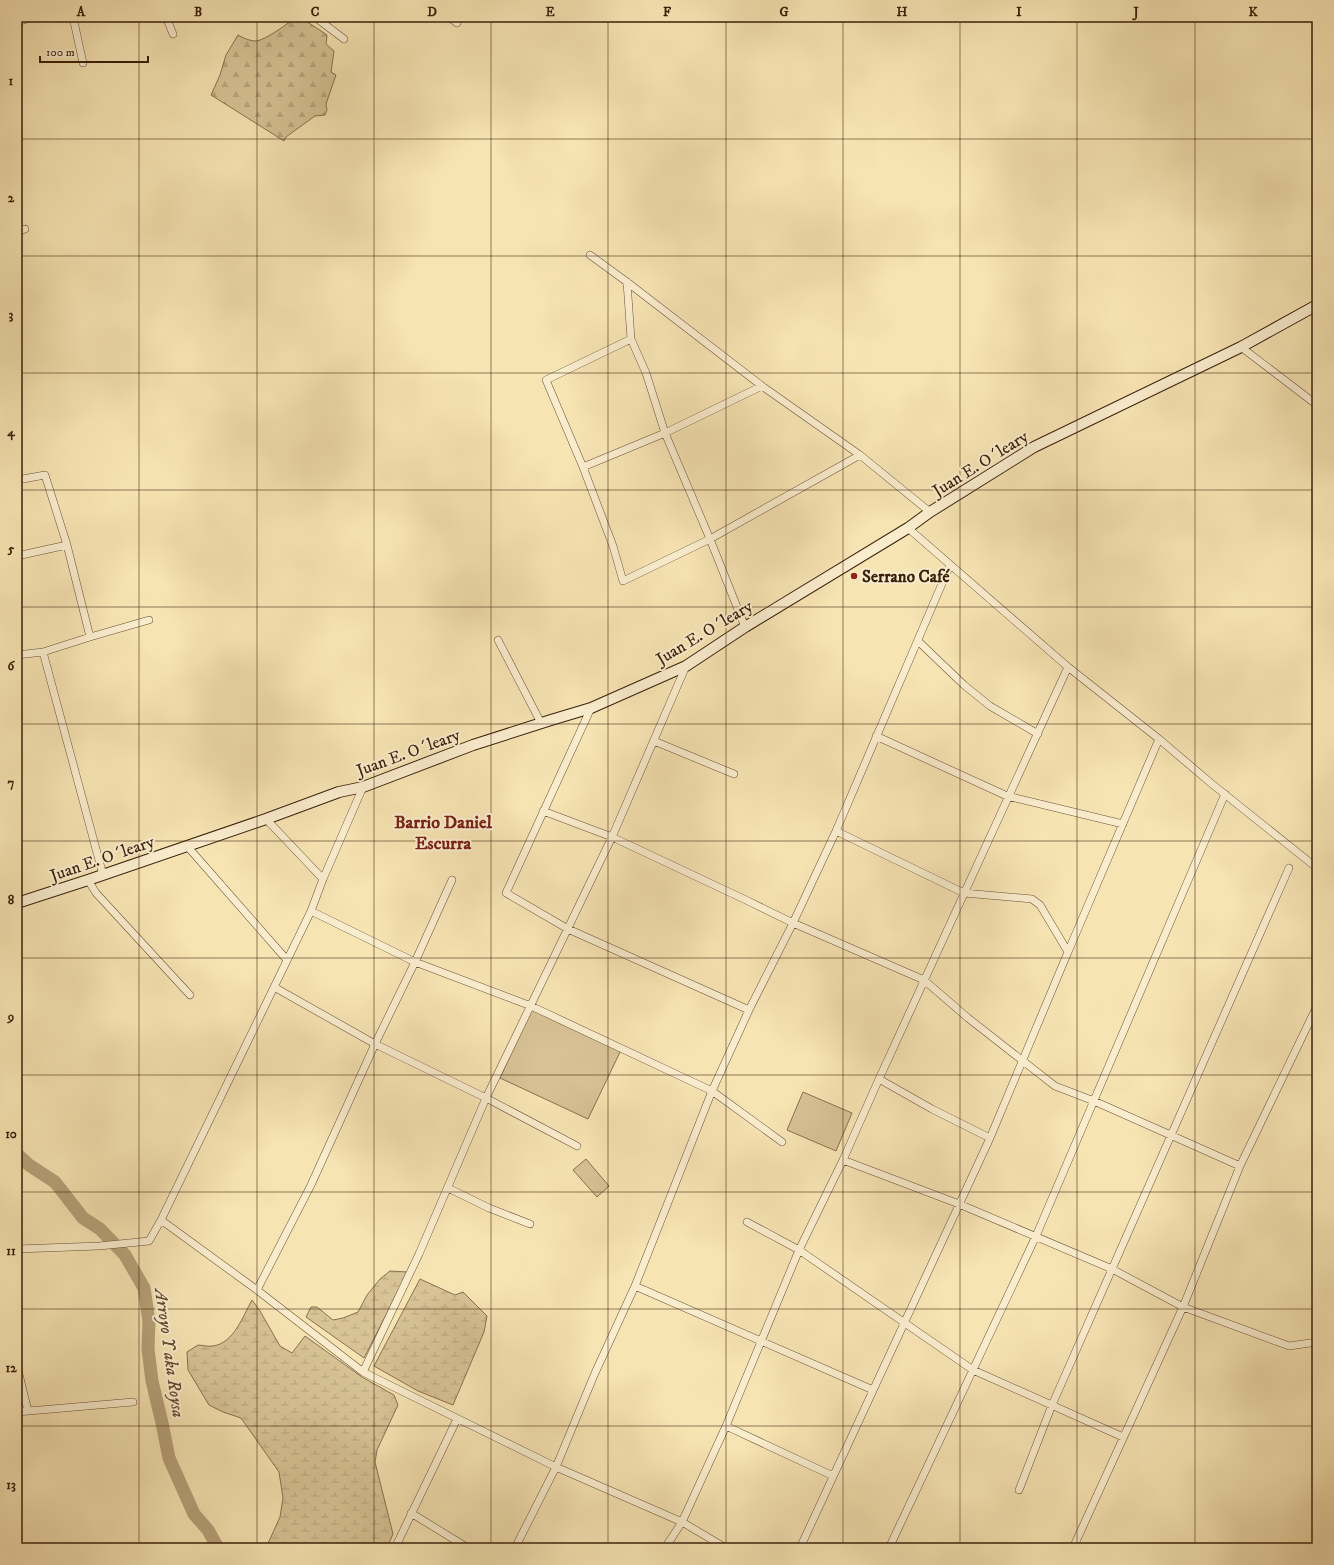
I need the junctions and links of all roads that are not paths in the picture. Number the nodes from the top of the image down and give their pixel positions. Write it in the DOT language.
graph roads {
  1 [pos="34,17"];
  2 [pos="73,17"];
  3 [pos="166,17"];
  4 [pos="315,17"];
  5 [pos="449,17"];
  6 [pos="17,22"];
  7 [pos="457,23"];
  8 [pos="173,34"];
  9 [pos="344,39"];
  10 [pos="83,63"];
  11 [pos="25,229"];
  12 [pos="17,232"];
  13 [pos="590,254"];
  14 [pos="627,282"];
  15 [pos="1317,305"];
  16 [pos="631,339"];
  17 [pos="1241,347"];
  18 [pos="762,386"];
  19 [pos="1317,405"];
  20 [pos="665,433"];
  21 [pos="860,455"];
  22 [pos="583,467"];
  23 [pos="17,480"];
  24 [pos="930,512"];
  25 [pos="908,528"];
  26 [pos="710,539"];
  27 [pos="67,545"];
  28 [pos="17,556"];
  29 [pos="950,565"];
  30 [pos="149,620"];
  31 [pos="745,627"];
  32 [pos="90,637"];
  33 [pos="498,640"];
  34 [pos="918,641"];
  35 [pos="43,652"];
  36 [pos="17,655"];
  37 [pos="686,666"];
  38 [pos="1068,667"];
  39 [pos="591,708"];
  40 [pos="541,723"];
  41 [pos="1038,734"];
  42 [pos="876,736"];
  43 [pos="1159,738"];
  44 [pos="654,741"];
  45 [pos="734,774"];
  46 [pos="363,787"];
  47 [pos="1225,794"];
  48 [pos="1007,796"];
  49 [pos="543,811"];
  50 [pos="266,819"];
  51 [pos="1123,824"];
  52 [pos="836,831"];
  53 [pos="612,837"];
  54 [pos="186,846"];
  55 [pos="1289,868"];
  56 [pos="1317,868"];
  57 [pos="104,874"];
  58 [pos="323,879"];
  59 [pos="88,880"];
  60 [pos="452,880"];
  61 [pos="964,893"];
  62 [pos="17,902"];
  63 [pos="311,911"];
  64 [pos="793,923"];
  65 [pos="568,929"];
  66 [pos="1068,952"];
  67 [pos="288,960"];
  68 [pos="415,962"];
  69 [pos="924,980"];
  70 [pos="274,987"];
  71 [pos="190,995"];
  72 [pos="531,1006"];
  73 [pos="1317,1006"];
  74 [pos="749,1010"];
  75 [pos="375,1044"];
  76 [pos="1022,1061"];
  77 [pos="878,1079"];
  78 [pos="712,1091"];
  79 [pos="486,1098"];
  80 [pos="1094,1101"];
  81 [pos="1171,1135"];
  82 [pos="990,1138"];
  83 [pos="782,1142"];
  84 [pos="577,1146"];
  85 [pos="843,1160"];
  86 [pos="1240,1166"];
  87 [pos="448,1188"];
  88 [pos="959,1204"];
  89 [pos="161,1220"];
  90 [pos="747,1222"];
  91 [pos="530,1224"];
  92 [pos="1036,1236"];
  93 [pos="17,1249"];
  94 [pos="799,1250"];
  95 [pos="1112,1268"];
  96 [pos="635,1286"];
  97 [pos="257,1290"];
  98 [pos="1183,1307"];
  99 [pos="904,1323"];
  100 [pos="761,1341"];
  101 [pos="1317,1342"];
  102 [pos="17,1366"];
  103 [pos="973,1370"];
  104 [pos="363,1372"];
  105 [pos="873,1390"];
  106 [pos="133,1402"];
  107 [pos="1052,1405"];
  108 [pos="28,1411"];
  109 [pos="17,1412"];
  110 [pos="457,1419"];
  111 [pos="726,1426"];
  112 [pos="1123,1437"];
  113 [pos="556,1467"];
  114 [pos="833,1476"];
  115 [pos="1019,1490"];
  116 [pos="411,1513"];
  117 [pos="682,1522"];
  118 [pos="395,1548"];
  119 [pos="468,1548"];
  120 [pos="515,1548"];
  121 [pos="665,1548"];
  122 [pos="726,1548"];
  123 [pos="800,1548"];
  124 [pos="889,1548"];
  125 [pos="1073,1548"];
  1 -- 6 [label="street"];
  2 -- 10 [label="street"];
  3 -- 8 [label="street"];
  4 -- 9 [label="street"];
  5 -- 7 [label="street"];
  11 -- 12 [label="street"];
  13 -- 14 [label="street"];
  14 -- 16 [label="street"];
  14 -- 18 [label="street"];
  15 -- 17 [label="street, Juan E. O´leary"];
  16 -- 20 [label="street"];
  16 -- 22 [label="street"];
  17 -- 19 [label="street"];
  17 -- 24 [label="street, Juan E. O´leary"];
  18 -- 20 [label="street"];
  18 -- 21 [label="street"];
  20 -- 22 [label="street"];
  20 -- 26 [label="street"];
  21 -- 24 [label="street"];
  21 -- 26 [label="street"];
  22 -- 26 [label="street"];
  23 -- 27 [label="street"];
  24 -- 25 [label="street, Juan E. O´leary"];
  25 -- 29 [label="street"];
  25 -- 31 [label="street, Juan E. O´leary"];
  26 -- 31 [label="street"];
  27 -- 28 [label="street"];
  27 -- 32 [label="street"];
  29 -- 34 [label="street"];
  29 -- 38 [label="street"];
  30 -- 32 [label="street"];
  31 -- 37 [label="street, Juan E. O´leary"];
  32 -- 35 [label="street"];
  33 -- 40 [label="street"];
  34 -- 41 [label="street"];
  34 -- 42 [label="street"];
  35 -- 36 [label="street"];
  35 -- 57 [label="street"];
  37 -- 39 [label="street, Juan E. O´leary"];
  37 -- 44 [label="street"];
  38 -- 41 [label="street"];
  38 -- 43 [label="street"];
  39 -- 40 [label="street, Juan E. O´leary"];
  39 -- 49 [label="street"];
  40 -- 46 [label="street, Juan E. O´leary"];
  41 -- 48 [label="street"];
  42 -- 48 [label="street"];
  42 -- 52 [label="street"];
  43 -- 47 [label="street"];
  43 -- 51 [label="street"];
  44 -- 45 [label="street"];
  44 -- 53 [label="street"];
  46 -- 50 [label="street, Juan E. O´leary"];
  46 -- 58 [label="street"];
  47 -- 56 [label="street"];
  47 -- 80 [label="street"];
  48 -- 51 [label="street"];
  48 -- 61 [label="street"];
  49 -- 53 [label="street"];
  49 -- 65 [label="street"];
  50 -- 54 [label="street, Juan E. O´leary"];
  50 -- 58 [label="street"];
  51 -- 66 [label="street"];
  52 -- 61 [label="street"];
  52 -- 64 [label="street"];
  53 -- 64 [label="street"];
  53 -- 65 [label="street"];
  54 -- 57 [label="street, Juan E. O´leary"];
  54 -- 67 [label="street"];
  55 -- 81 [label="street"];
  57 -- 59 [label="street, Juan E. O´leary"];
  58 -- 63 [label="street"];
  59 -- 62 [label="street, Juan E. O´leary"];
  59 -- 71 [label="street"];
  60 -- 68 [label="street"];
  61 -- 66 [label="street"];
  61 -- 69 [label="street"];
  63 -- 67 [label="street"];
  63 -- 68 [label="street"];
  64 -- 69 [label="street"];
  64 -- 74 [label="street"];
  65 -- 72 [label="street"];
  65 -- 74 [label="street"];
  66 -- 76 [label="street"];
  67 -- 70 [label="street"];
  68 -- 72 [label="street"];
  68 -- 75 [label="street"];
  69 -- 76 [label="street"];
  69 -- 77 [label="street"];
  70 -- 75 [label="street"];
  70 -- 89 [label="street"];
  72 -- 78 [label="street"];
  72 -- 79 [label="street"];
  73 -- 86 [label="street"];
  74 -- 78 [label="street"];
  75 -- 79 [label="street"];
  75 -- 97 [label="street"];
  76 -- 80 [label="street"];
  76 -- 82 [label="street"];
  77 -- 82 [label="street"];
  77 -- 85 [label="street"];
  78 -- 83 [label="street"];
  78 -- 96 [label="street"];
  79 -- 84 [label="street"];
  79 -- 87 [label="street"];
  80 -- 81 [label="street"];
  80 -- 92 [label="street"];
  81 -- 86 [label="street"];
  81 -- 95 [label="street"];
  82 -- 88 [label="street"];
  85 -- 88 [label="street"];
  85 -- 94 [label="street"];
  86 -- 98 [label="street"];
  87 -- 91 [label="street"];
  87 -- 104 [label="street"];
  88 -- 92 [label="street"];
  88 -- 99 [label="street"];
  89 -- 93 [label="street"];
  89 -- 97 [label="street"];
  90 -- 94 [label="street"];
  92 -- 95 [label="street"];
  92 -- 103 [label="street"];
  94 -- 99 [label="street"];
  94 -- 100 [label="street"];
  95 -- 98 [label="street"];
  95 -- 107 [label="street"];
  96 -- 100 [label="street"];
  96 -- 113 [label="street"];
  97 -- 104 [label="street"];
  98 -- 101 [label="street"];
  98 -- 112 [label="street"];
  99 -- 103 [label="street"];
  99 -- 105 [label="street"];
  100 -- 105 [label="street"];
  100 -- 111 [label="street"];
  102 -- 108 [label="street"];
  103 -- 107 [label="street"];
  103 -- 124 [label="street"];
  104 -- 110 [label="street"];
  105 -- 114 [label="street"];
  106 -- 108 [label="street"];
  107 -- 112 [label="street"];
  107 -- 115 [label="street"];
  108 -- 109 [label="street"];
  110 -- 113 [label="street"];
  110 -- 116 [label="street"];
  111 -- 114 [label="street"];
  111 -- 117 [label="street"];
  112 -- 125 [label="street"];
  113 -- 117 [label="street"];
  113 -- 120 [label="street"];
  114 -- 123 [label="street"];
  116 -- 118 [label="street"];
  116 -- 119 [label="street"];
  117 -- 121 [label="street"];
  117 -- 122 [label="street"];
}
